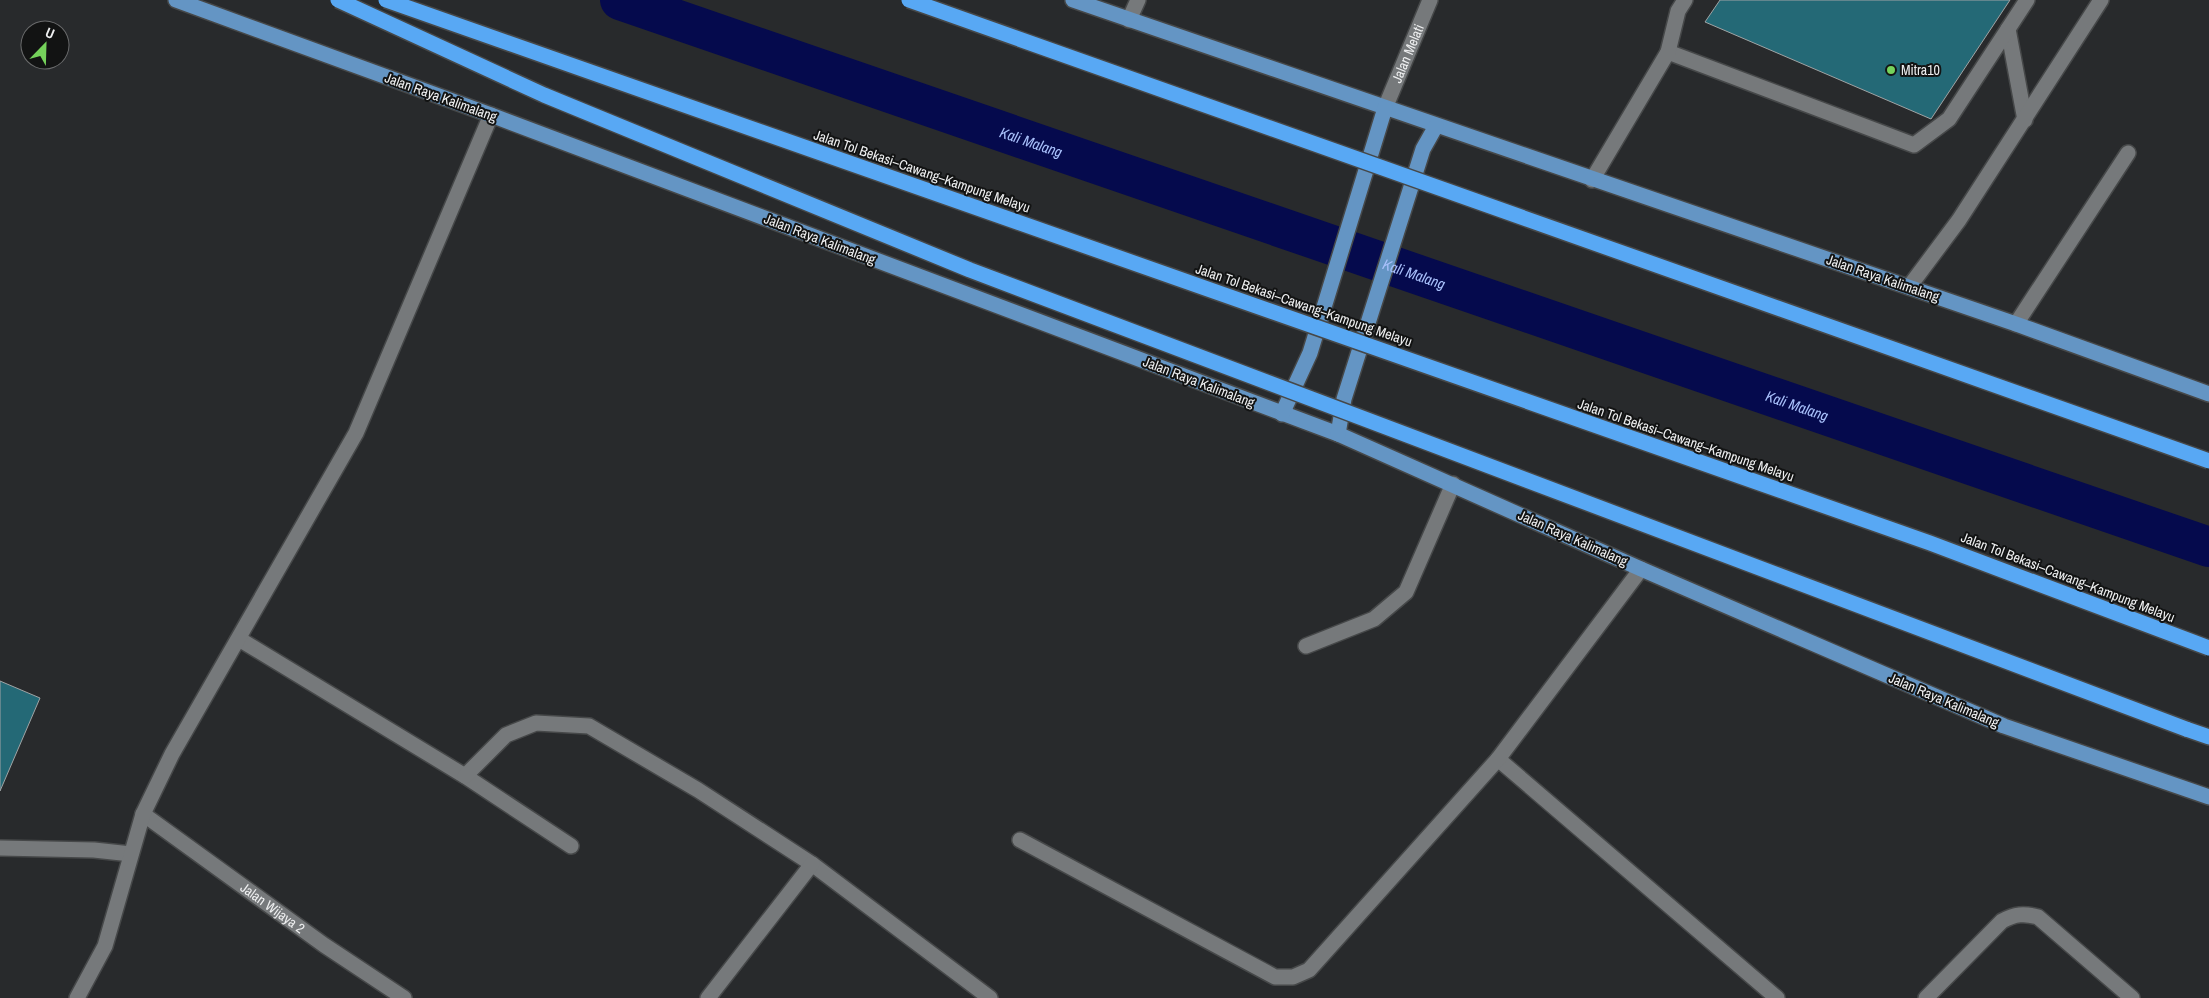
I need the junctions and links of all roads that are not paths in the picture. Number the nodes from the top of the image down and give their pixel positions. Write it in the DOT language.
graph roads {
  1 [pos="176,0"];
  2 [pos="338,0"];
  3 [pos="386,0"];
  4 [pos="909,0"];
  5 [pos="1073,0"];
  6 [pos="1138,0"];
  7 [pos="1430,0"];
  8 [pos="1685,0"];
  9 [pos="2028,0"];
  10 [pos="2100,0"];
  11 [pos="1129,20"];
  12 [pos="2008,29"];
  13 [pos="1668,52"];
  14 [pos="1385,108"];
  15 [pos="492,115"];
  16 [pos="2025,120"];
  17 [pos="1436,126"];
  18 [pos="2128,154"];
  19 [pos="1592,180"];
  20 [pos="1909,287"];
  21 [pos="2016,324"];
  22 [pos="2209,394"];
  23 [pos="1282,414"];
  24 [pos="1338,434"];
  25 [pos="2209,461"];
  26 [pos="1453,484"];
  27 [pos="1641,569"];
  28 [pos="238,639"];
  29 [pos="1306,646"];
  30 [pos="2209,648"];
  31 [pos="2209,737"];
  32 [pos="1498,759"];
  33 [pos="465,776"];
  34 [pos="2209,797"];
  35 [pos="143,814"];
  36 [pos="1020,840"];
  37 [pos="571,846"];
  38 [pos="0,848"];
  39 [pos="131,854"];
  40 [pos="812,864"];
  41 [pos="78,998"];
  42 [pos="404,998"];
  43 [pos="708,998"];
  44 [pos="990,998"];
  45 [pos="1777,998"];
  46 [pos="1926,998"];
  47 [pos="2132,998"];
  1 -- 15 [label="main road, Jalan Raya Kalimalang"];
  2 -- 31 [label="highway, bridge"];
  3 -- 30 [label="highway, Jalan Tol Bekasi–Cawang–Kampung Melayu, bridge"];
  4 -- 25 [label="highway, bridge"];
  5 -- 11 [label="main road, Jalan Raya Kalimalang"];
  6 -- 11 [label="street"];
  7 -- 14 [label="street, Jalan Melati"];
  8 -- 13 [label="street"];
  9 -- 12 [label="street"];
  10 -- 16 [label="street"];
  11 -- 14 [label="main road, Jalan Raya Kalimalang"];
  12 -- 13 [label="street"];
  12 -- 16 [label="street"];
  13 -- 19 [label="street"];
  14 -- 17 [label="main road, Jalan Raya Kalimalang"];
  14 -- 23 [label="main road, bridge"];
  15 -- 23 [label="main road, Jalan Raya Kalimalang"];
  15 -- 28 [label="street"];
  16 -- 20 [label="street"];
  17 -- 19 [label="main road, Jalan Raya Kalimalang"];
  17 -- 24 [label="main road, bridge"];
  18 -- 21 [label="street"];
  19 -- 20 [label="main road, Jalan Raya Kalimalang"];
  20 -- 21 [label="main road, Jalan Raya Kalimalang"];
  21 -- 22 [label="main road, Jalan Raya Kalimalang"];
  23 -- 24 [label="main road, Jalan Raya Kalimalang"];
  24 -- 26 [label="main road, Jalan Raya Kalimalang"];
  26 -- 27 [label="main road, Jalan Raya Kalimalang"];
  26 -- 29 [label="street"];
  27 -- 32 [label="street"];
  27 -- 34 [label="main road, Jalan Raya Kalimalang"];
  28 -- 33 [label="street"];
  28 -- 35 [label="street"];
  32 -- 36 [label="street"];
  32 -- 45 [label="street"];
  33 -- 37 [label="street"];
  33 -- 40 [label="street"];
  35 -- 39 [label="street"];
  35 -- 42 [label="street, Jalan Wijaya 2"];
  38 -- 39 [label="street"];
  39 -- 41 [label="street"];
  40 -- 43 [label="street"];
  40 -- 44 [label="street"];
  46 -- 47 [label="street"];
}
